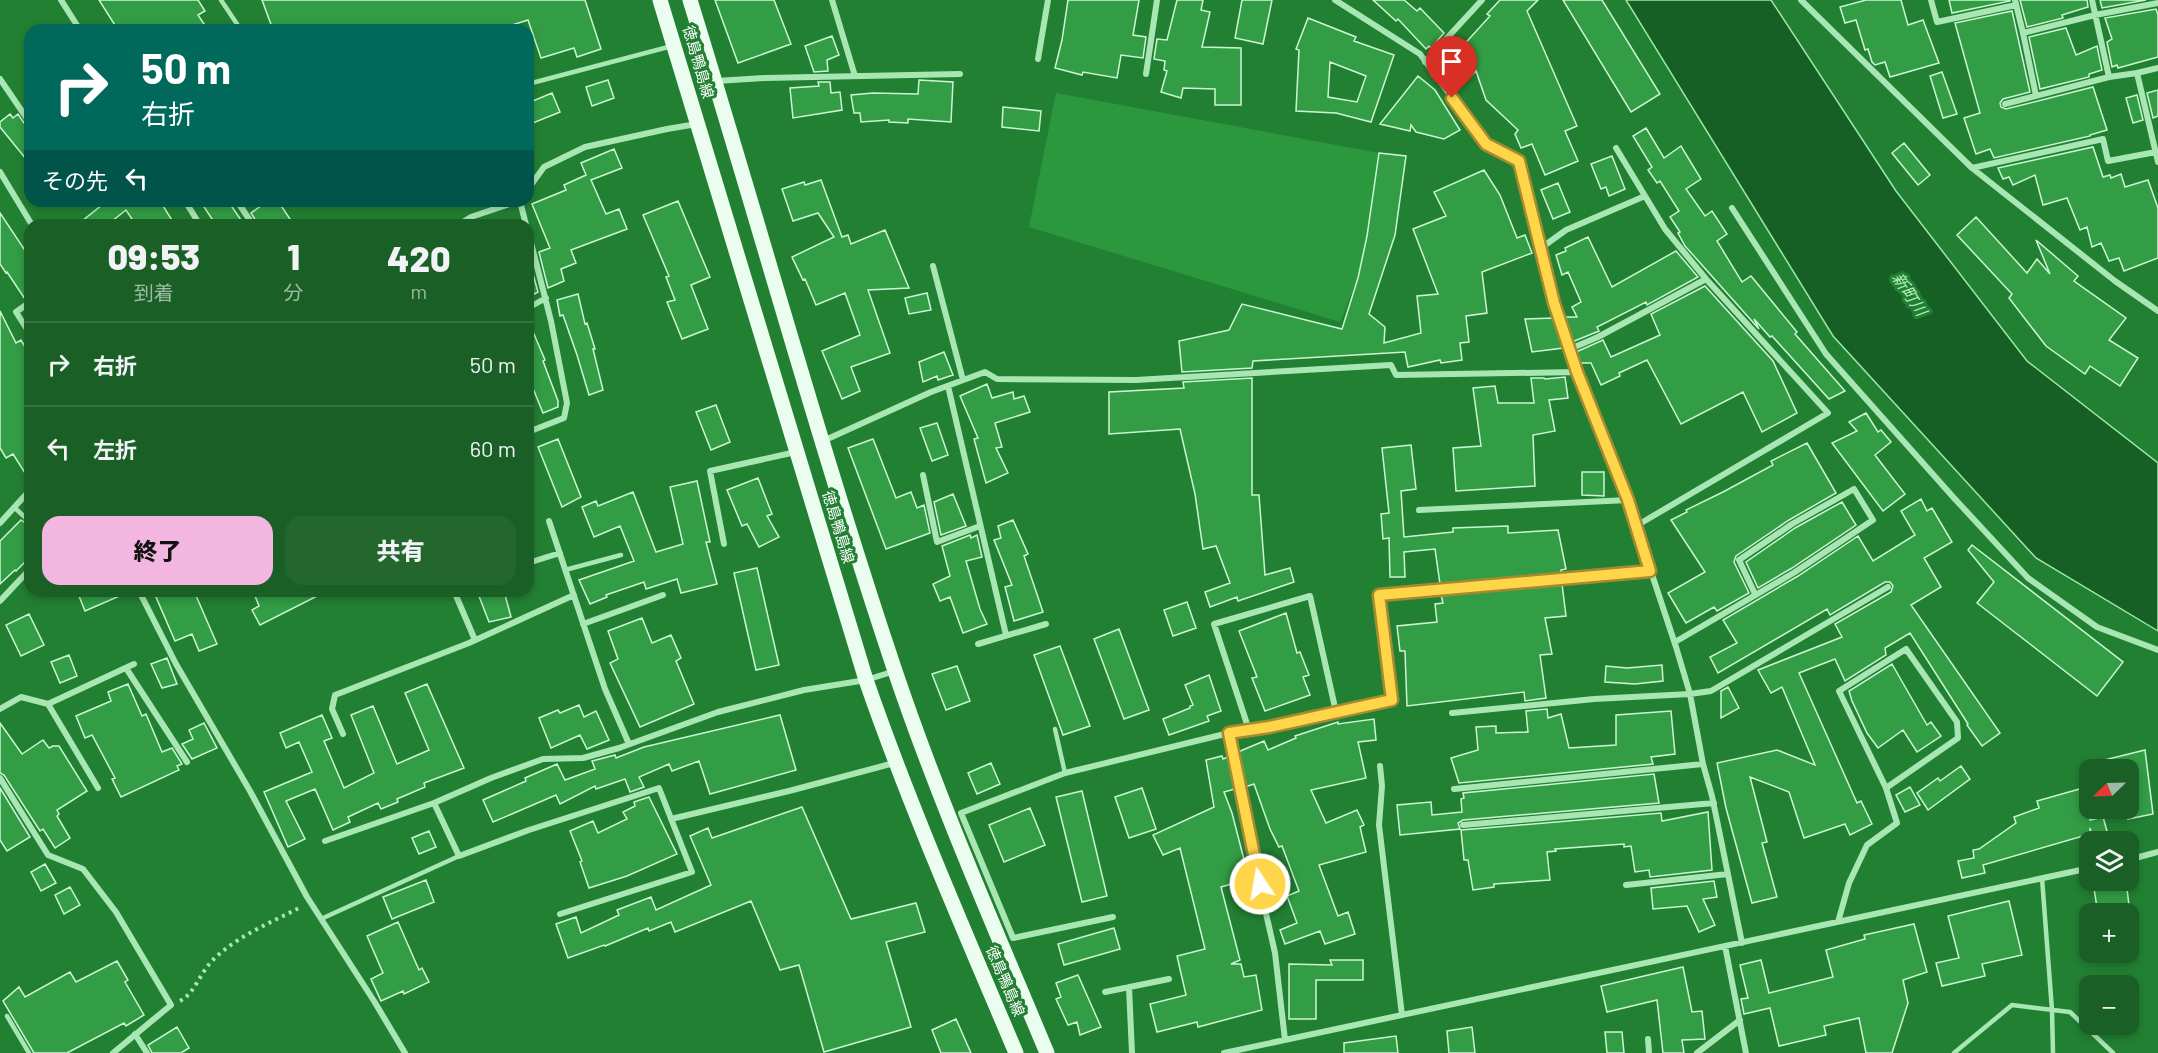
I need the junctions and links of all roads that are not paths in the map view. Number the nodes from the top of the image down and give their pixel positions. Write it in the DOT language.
graph roads {
  1 [pos="61,0"];
  2 [pos="221,0"];
  3 [pos="660,0"];
  4 [pos="690,0"];
  5 [pos="832,0"];
  6 [pos="1048,0"];
  7 [pos="1156,0"];
  8 [pos="1335,0"];
  9 [pos="1482,0"];
  10 [pos="1801,0"];
  11 [pos="1931,0"];
  12 [pos="2092,0"];
  13 [pos="2015,3"];
  14 [pos="2158,3"];
  15 [pos="2095,15"];
  16 [pos="76,24"];
  17 [pos="237,24"];
  18 [pos="2023,33"];
  19 [pos="674,46"];
  20 [pos="1038,58"];
  21 [pos="1425,62"];
  22 [pos="2158,68"];
  23 [pos="2137,73"];
  24 [pos="960,74"];
  25 [pos="1146,74"];
  26 [pos="855,76"];
  27 [pos="2109,77"];
  28 [pos="0,79"];
  29 [pos="715,81"];
  30 [pos="534,82"];
  31 [pos="2036,96"];
  32 [pos="2005,104"];
  33 [pos="24,114"];
  34 [pos="697,124"];
  35 [pos="2155,134"];
  36 [pos="1616,147"];
  37 [pos="2156,152"];
  38 [pos="2158,162"];
  39 [pos="1972,168"];
  40 [pos="0,172"];
  41 [pos="534,181"];
  42 [pos="1645,196"];
  43 [pos="501,207"];
  44 [pos="1732,208"];
  45 [pos="28,219"];
  46 [pos="468,219"];
  47 [pos="1541,248"];
  48 [pos="534,253"];
  49 [pos="933,266"];
  50 [pos="1706,279"];
  51 [pos="546,298"];
  52 [pos="534,305"];
  53 [pos="24,306"];
  54 [pos="2158,311"];
  55 [pos="24,325"];
  56 [pos="1570,349"];
  57 [pos="1577,372"];
  58 [pos="963,380"];
  59 [pos="948,386"];
  60 [pos="534,430"];
  61 [pos="822,442"];
  62 [pos="797,452"];
  63 [pos="923,476"];
  64 [pos="24,497"];
  65 [pos="1628,500"];
  66 [pos="15,508"];
  67 [pos="1419,510"];
  68 [pos="24,516"];
  69 [pos="549,521"];
  70 [pos="0,523"];
  71 [pos="980,526"];
  72 [pos="1636,526"];
  73 [pos="724,544"];
  74 [pos="560,553"];
  75 [pos="621,555"];
  76 [pos="534,561"];
  77 [pos="565,570"];
  78 [pos="1650,571"];
  79 [pos="24,575"];
  80 [pos="1888,587"];
  81 [pos="1755,594"];
  82 [pos="574,595"];
  83 [pos="663,595"];
  84 [pos="142,597"];
  85 [pos="457,597"];
  86 [pos="0,601"];
  87 [pos="583,624"];
  88 [pos="1047,624"];
  89 [pos="1006,635"];
  90 [pos="475,640"];
  91 [pos="1675,642"];
  92 [pos="978,645"];
  93 [pos="2158,650"];
  94 [pos="134,664"];
  95 [pos="126,668"];
  96 [pos="895,670"];
  97 [pos="866,680"];
  98 [pos="1690,694"];
  99 [pos="48,704"];
  100 [pos="0,709"];
  101 [pos="1336,712"];
  102 [pos="1452,713"];
  103 [pos="1054,729"];
  104 [pos="1249,730"];
  105 [pos="1229,733"];
  106 [pos="343,734"];
  107 [pos="629,744"];
  108 [pos="187,762"];
  109 [pos="895,763"];
  110 [pos="1703,764"];
  111 [pos="1380,766"];
  112 [pos="1065,773"];
  113 [pos="0,778"];
  114 [pos="98,788"];
  115 [pos="1886,788"];
  116 [pos="1454,789"];
  117 [pos="1714,803"];
  118 [pos="434,804"];
  119 [pos="671,819"];
  120 [pos="1462,825"];
  121 [pos="325,841"];
  122 [pos="2158,852"];
  123 [pos="459,856"];
  124 [pos="2139,857"];
  125 [pos="2079,870"];
  126 [pos="1728,874"];
  127 [pos="2042,878"];
  128 [pos="1626,885"];
  129 [pos="560,914"];
  130 [pos="1113,917"];
  131 [pos="321,919"];
  132 [pos="1838,922"];
  133 [pos="1742,943"];
  134 [pos="1725,946"];
  135 [pos="1169,979"];
  136 [pos="1129,987"];
  137 [pos="1105,992"];
  138 [pos="2052,1010"];
  139 [pos="1402,1015"];
  140 [pos="7,1016"];
  141 [pos="1740,1020"];
  142 [pos="135,1034"];
  143 [pos="1648,1039"];
  144 [pos="1285,1040"];
  145 [pos="29,1053"];
  146 [pos="113,1053"];
  147 [pos="147,1053"];
  148 [pos="405,1053"];
  149 [pos="1016,1053"];
  150 [pos="1047,1053"];
  151 [pos="1132,1053"];
  152 [pos="1224,1053"];
  153 [pos="1649,1053"];
  154 [pos="1697,1053"];
  155 [pos="1746,1053"];
  156 [pos="1954,1053"];
  157 [pos="2053,1053"];
  158 [pos="2113,1053"];
  1 -- 16 [label="street"];
  2 -- 17 [label="lane"];
  3 -- 19 [label="main road, 徳島鴨島線"];
  4 -- 29 [label="main road, 徳島鴨島線"];
  5 -- 26 [label="street"];
  6 -- 20 [label="street"];
  7 -- 25 [label="street"];
  8 -- 21 [label="street"];
  9 -- 21 [label="street"];
  10 -- 39 [label="street"];
  11 -- 13 [label="street"];
  12 -- 15 [label="street"];
  13 -- 18 [label="street"];
  14 -- 15 [label="street"];
  15 -- 18 [label="street"];
  15 -- 27 [label="street"];
  18 -- 31 [label="street"];
  19 -- 30 [label="lane"];
  19 -- 34 [label="main road, 徳島鴨島線"];
  21 -- 47 [label="street"];
  22 -- 23 [label="street"];
  23 -- 27 [label="street"];
  23 -- 35 [label="street"];
  24 -- 26 [label="street"];
  26 -- 29 [label="street"];
  27 -- 31 [label="street"];
  28 -- 33 [label="street"];
  29 -- 61 [label="main road, 徳島鴨島線"];
  31 -- 32 [label="street"];
  34 -- 41 [label="street"];
  34 -- 62 [label="main road, 徳島鴨島線"];
  35 -- 37 [label="street"];
  36 -- 42 [label="street"];
  37 -- 38 [label="street"];
  37 -- 39 [label="street"];
  39 -- 54 [label="street"];
  40 -- 45 [label="street"];
  42 -- 47 [label="street"];
  42 -- 50 [label="street"];
  43 -- 46 [label="street"];
  44 -- 93 [label="street"];
  47 -- 56 [label="street"];
  48 -- 51 [label="street"];
  49 -- 58 [label="street"];
  50 -- 56 [label="street"];
  50 -- 72 [label="street"];
  51 -- 52 [label="street"];
  51 -- 60 [label="street"];
  53 -- 55 [label="street"];
  56 -- 57 [label="street"];
  57 -- 58 [label="street"];
  57 -- 65 [label="street"];
  58 -- 59 [label="street"];
  59 -- 61 [label="street"];
  59 -- 71 [label="street"];
  61 -- 96 [label="main road, 徳島鴨島線"];
  62 -- 73 [label="street"];
  62 -- 97 [label="main road, 徳島鴨島線"];
  63 -- 71 [label="street"];
  64 -- 66 [label="street"];
  65 -- 67 [label="street"];
  65 -- 72 [label="street"];
  66 -- 68 [label="lane"];
  66 -- 70 [label="street"];
  69 -- 74 [label="street"];
  71 -- 89 [label="street"];
  72 -- 78 [label="street"];
  74 -- 76 [label="street"];
  74 -- 77 [label="street"];
  75 -- 77 [label="lane"];
  77 -- 82 [label="street"];
  78 -- 91 [label="street"];
  78 -- 101 [label="street"];
  79 -- 86 [label="street"];
  80 -- 98 [label="street"];
  81 -- 81 [label="street"];
  81 -- 91 [label="street"];
  82 -- 87 [label="street"];
  82 -- 90 [label="street"];
  83 -- 87 [label="street"];
  84 -- 131 [label="street"];
  85 -- 90 [label="street"];
  87 -- 107 [label="street"];
  88 -- 89 [label="street"];
  89 -- 92 [label="street"];
  90 -- 106 [label="street"];
  91 -- 98 [label="street"];
  94 -- 95 [label="street"];
  95 -- 99 [label="street"];
  95 -- 108 [label="street"];
  96 -- 97 [label="street"];
  96 -- 150 [label="main road, 徳島鴨島線"];
  97 -- 107 [label="street"];
  97 -- 109 [label="main road, 徳島鴨島線"];
  98 -- 102 [label="street"];
  98 -- 110 [label="street"];
  99 -- 100 [label="street"];
  99 -- 114 [label="street"];
  101 -- 104 [label="street"];
  101 -- 104 [label="street"];
  103 -- 112 [label="lane"];
  104 -- 105 [label="street"];
  105 -- 112 [label="street"];
  105 -- 144 [label="street"];
  107 -- 118 [label="street"];
  109 -- 119 [label="street"];
  109 -- 149 [label="main road, 徳島鴨島線"];
  110 -- 116 [label="street"];
  110 -- 117 [label="street"];
  111 -- 139 [label="street"];
  112 -- 130 [label="street"];
  113 -- 142 [label="street"];
  115 -- 115 [label="street"];
  115 -- 132 [label="street"];
  117 -- 120 [label="street"];
  117 -- 126 [label="street"];
  118 -- 121 [label="street"];
  118 -- 123 [label="street"];
  119 -- 123 [label="street"];
  119 -- 129 [label="street"];
  122 -- 124 [label="street"];
  123 -- 131 [label="lane"];
  125 -- 127 [label="street"];
  126 -- 128 [label="street"];
  126 -- 133 [label="street"];
  127 -- 132 [label="street"];
  127 -- 138 [label="lane"];
  131 -- 148 [label="street"];
  132 -- 133 [label="street"];
  133 -- 134 [label="street"];
  134 -- 139 [label="street"];
  134 -- 141 [label="street"];
  135 -- 136 [label="street"];
  136 -- 137 [label="street"];
  136 -- 151 [label="street"];
  138 -- 156 [label="lane"];
  138 -- 157 [label="lane"];
  138 -- 158 [label="lane"];
  139 -- 144 [label="street"];
  140 -- 145 [label="lane"];
  141 -- 154 [label="street"];
  141 -- 155 [label="street"];
  142 -- 146 [label="street"];
  142 -- 147 [label="street"];
  143 -- 153 [label="street"];
  144 -- 152 [label="street"];
}
